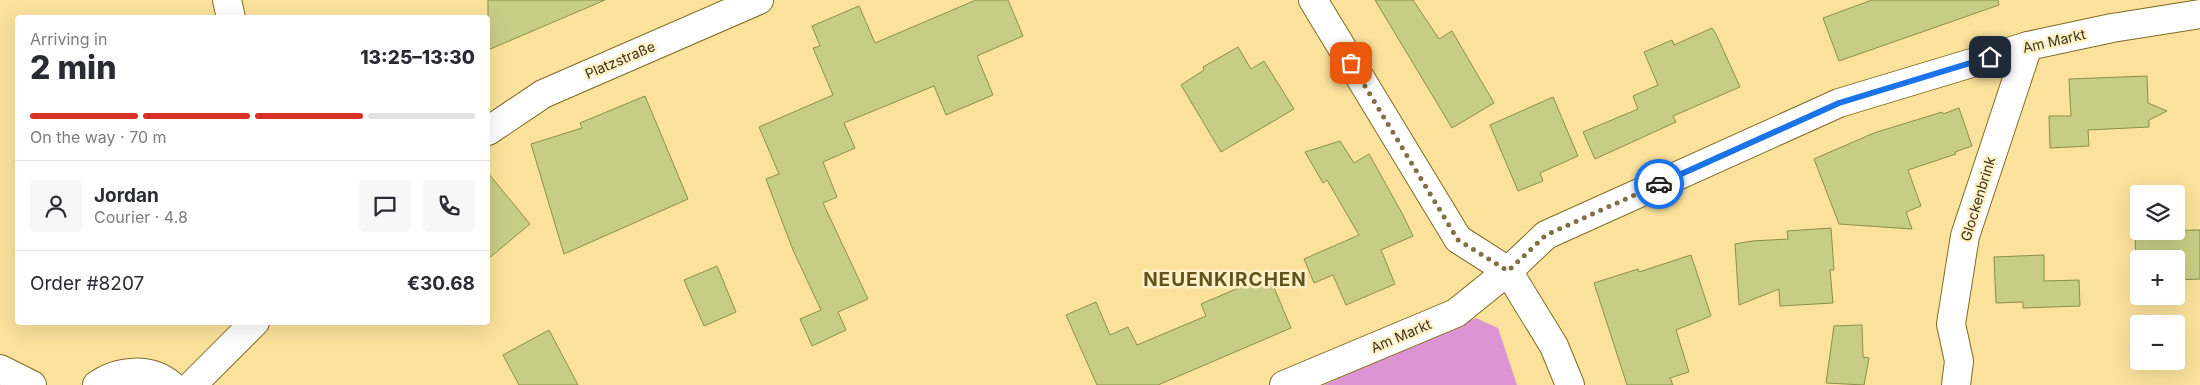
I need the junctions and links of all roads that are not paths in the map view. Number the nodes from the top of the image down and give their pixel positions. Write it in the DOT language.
graph roads {
  1 [pos="227,0"];
  2 [pos="759,0"];
  3 [pos="1313,0"];
  4 [pos="2200,14"];
  5 [pos="230,15"];
  6 [pos="2028,46"];
  7 [pos="490,130"];
  8 [pos="1508,271"];
  9 [pos="252,325"];
  10 [pos="0,369"];
  11 [pos="32,385"];
  12 [pos="97,385"];
  13 [pos="171,385"];
  14 [pos="192,385"];
  15 [pos="1284,385"];
  16 [pos="1570,385"];
  17 [pos="1956,385"];
  1 -- 5 [label="street"];
  2 -- 7 [label="street, Platzstraße"];
  3 -- 8 [label="street"];
  4 -- 6 [label="street, Am Markt"];
  6 -- 8 [label="street, Am Markt"];
  6 -- 17 [label="street, Glockenbrink"];
  8 -- 15 [label="street, Am Markt"];
  8 -- 16 [label="street"];
  9 -- 14 [label="street"];
  10 -- 11 [label="street"];
  12 -- 13 [label="street"];
}
